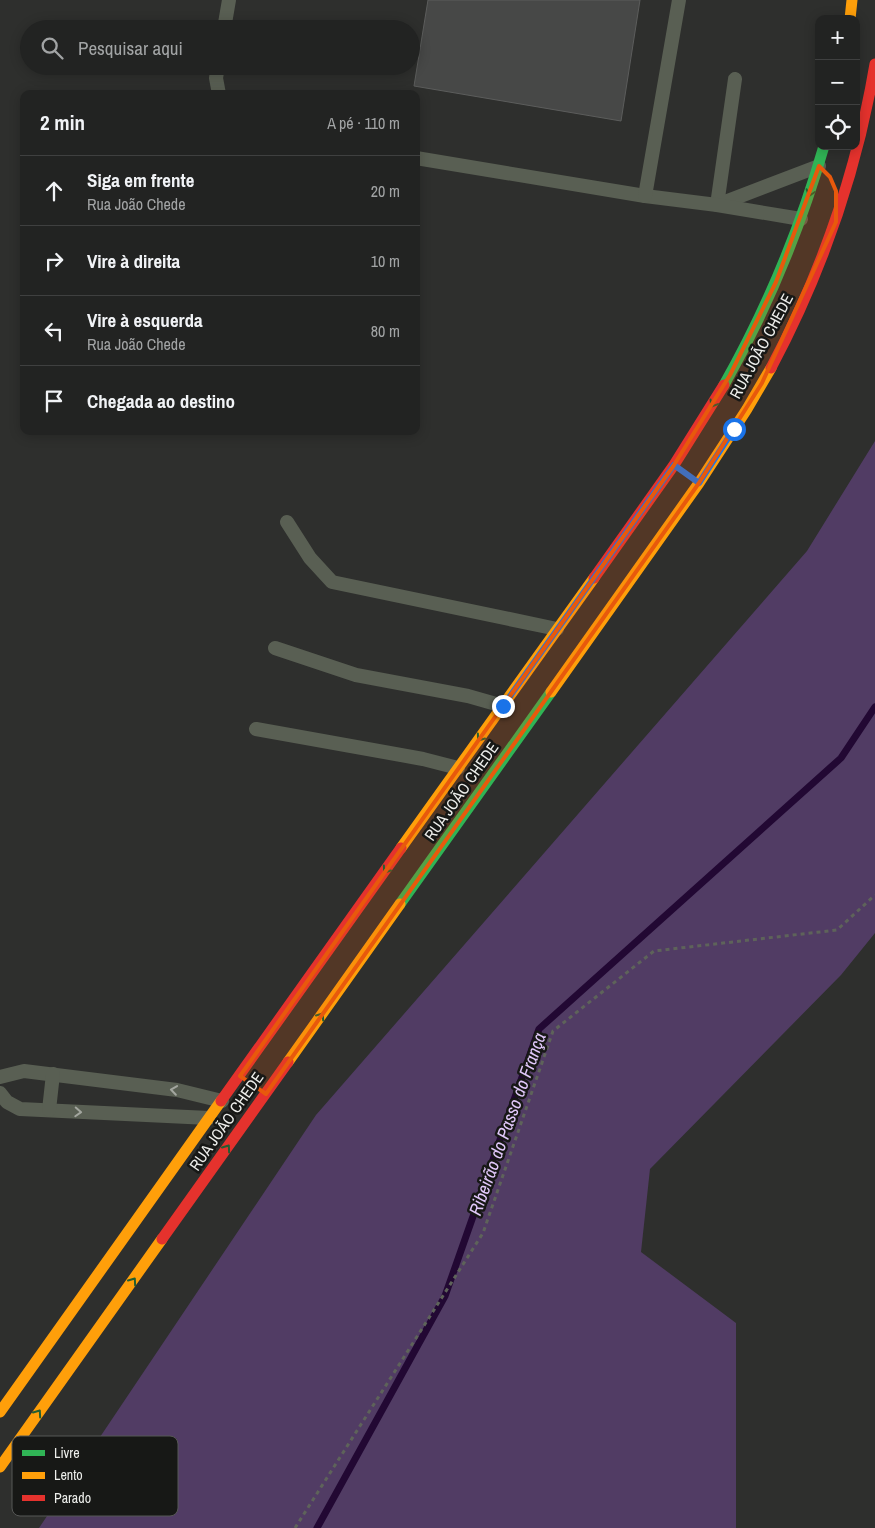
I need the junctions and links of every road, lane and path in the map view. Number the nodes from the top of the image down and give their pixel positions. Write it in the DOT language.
graph roads {
  1 [pos="229,0"];
  2 [pos="679,0"];
  3 [pos="852,0"];
  4 [pos="850,15"];
  5 [pos="226,20"];
  6 [pos="875,64"];
  7 [pos="216,75"];
  8 [pos="735,80"];
  9 [pos="218,90"];
  10 [pos="823,150"];
  11 [pos="420,159"];
  12 [pos="818,166"];
  13 [pos="645,196"];
  14 [pos="717,205"];
  15 [pos="801,219"];
  16 [pos="836,222"];
  17 [pos="680,469"];
  18 [pos="699,483"];
  19 [pos="287,522"];
  20 [pos="557,629"];
  21 [pos="274,648"];
  22 [pos="503,706"];
  23 [pos="256,729"];
  24 [pos="458,768"];
  25 [pos="875,895"];
  26 [pos="53,1074"];
  27 [pos="0,1076"];
  28 [pos="0,1093"];
  29 [pos="222,1101"];
  30 [pos="49,1110"];
  31 [pos="210,1118"];
  32 [pos="0,1412"];
  33 [pos="22,1436"];
  34 [pos="12,1450"];
  35 [pos="0,1467"];
  36 [pos="295,1528"];
  1 -- 5 [label="lane"];
  2 -- 13 [label="lane"];
  3 -- 4 [label="main road"];
  6 -- 16 [label="main road, RUA JOÃO CHEDE"];
  7 -- 9 [label="lane"];
  8 -- 14 [label="lane"];
  10 -- 12 [label="main road, RUA JOÃO CHEDE"];
  11 -- 13 [label="lane"];
  12 -- 14 [label="lane"];
  12 -- 15 [label="main road, RUA JOÃO CHEDE, one-way"];
  12 -- 16 [label="main road"];
  13 -- 14 [label="lane"];
  14 -- 15 [label="lane"];
  15 -- 17 [label="main road, RUA JOÃO CHEDE, one-way"];
  16 -- 18 [label="main road, RUA JOÃO CHEDE"];
  17 -- 18 [label="main road"];
  17 -- 20 [label="main road, RUA JOÃO CHEDE"];
  33 -- 18 [label="main road, RUA JOÃO CHEDE, one-way"];
  19 -- 20 [label="lane"];
  20 -- 22 [label="main road, RUA JOÃO CHEDE"];
  21 -- 22 [label="lane"];
  22 -- 24 [label="main road, RUA JOÃO CHEDE, one-way"];
  23 -- 24 [label="lane"];
  24 -- 29 [label="main road, RUA JOÃO CHEDE, one-way"];
  25 -- 36 [label="path"];
  26 -- 27 [label="lane"];
  29 -- 26 [label="lane, one-way"];
  26 -- 30 [label="lane"];
  28 -- 30 [label="lane"];
  29 -- 31 [label="main road, RUA JOÃO CHEDE"];
  30 -- 31 [label="lane, one-way"];
  31 -- 32 [label="main road, RUA JOÃO CHEDE"];
  35 -- 34 [label="main road, RUA JOÃO CHEDE, one-way"];
}
